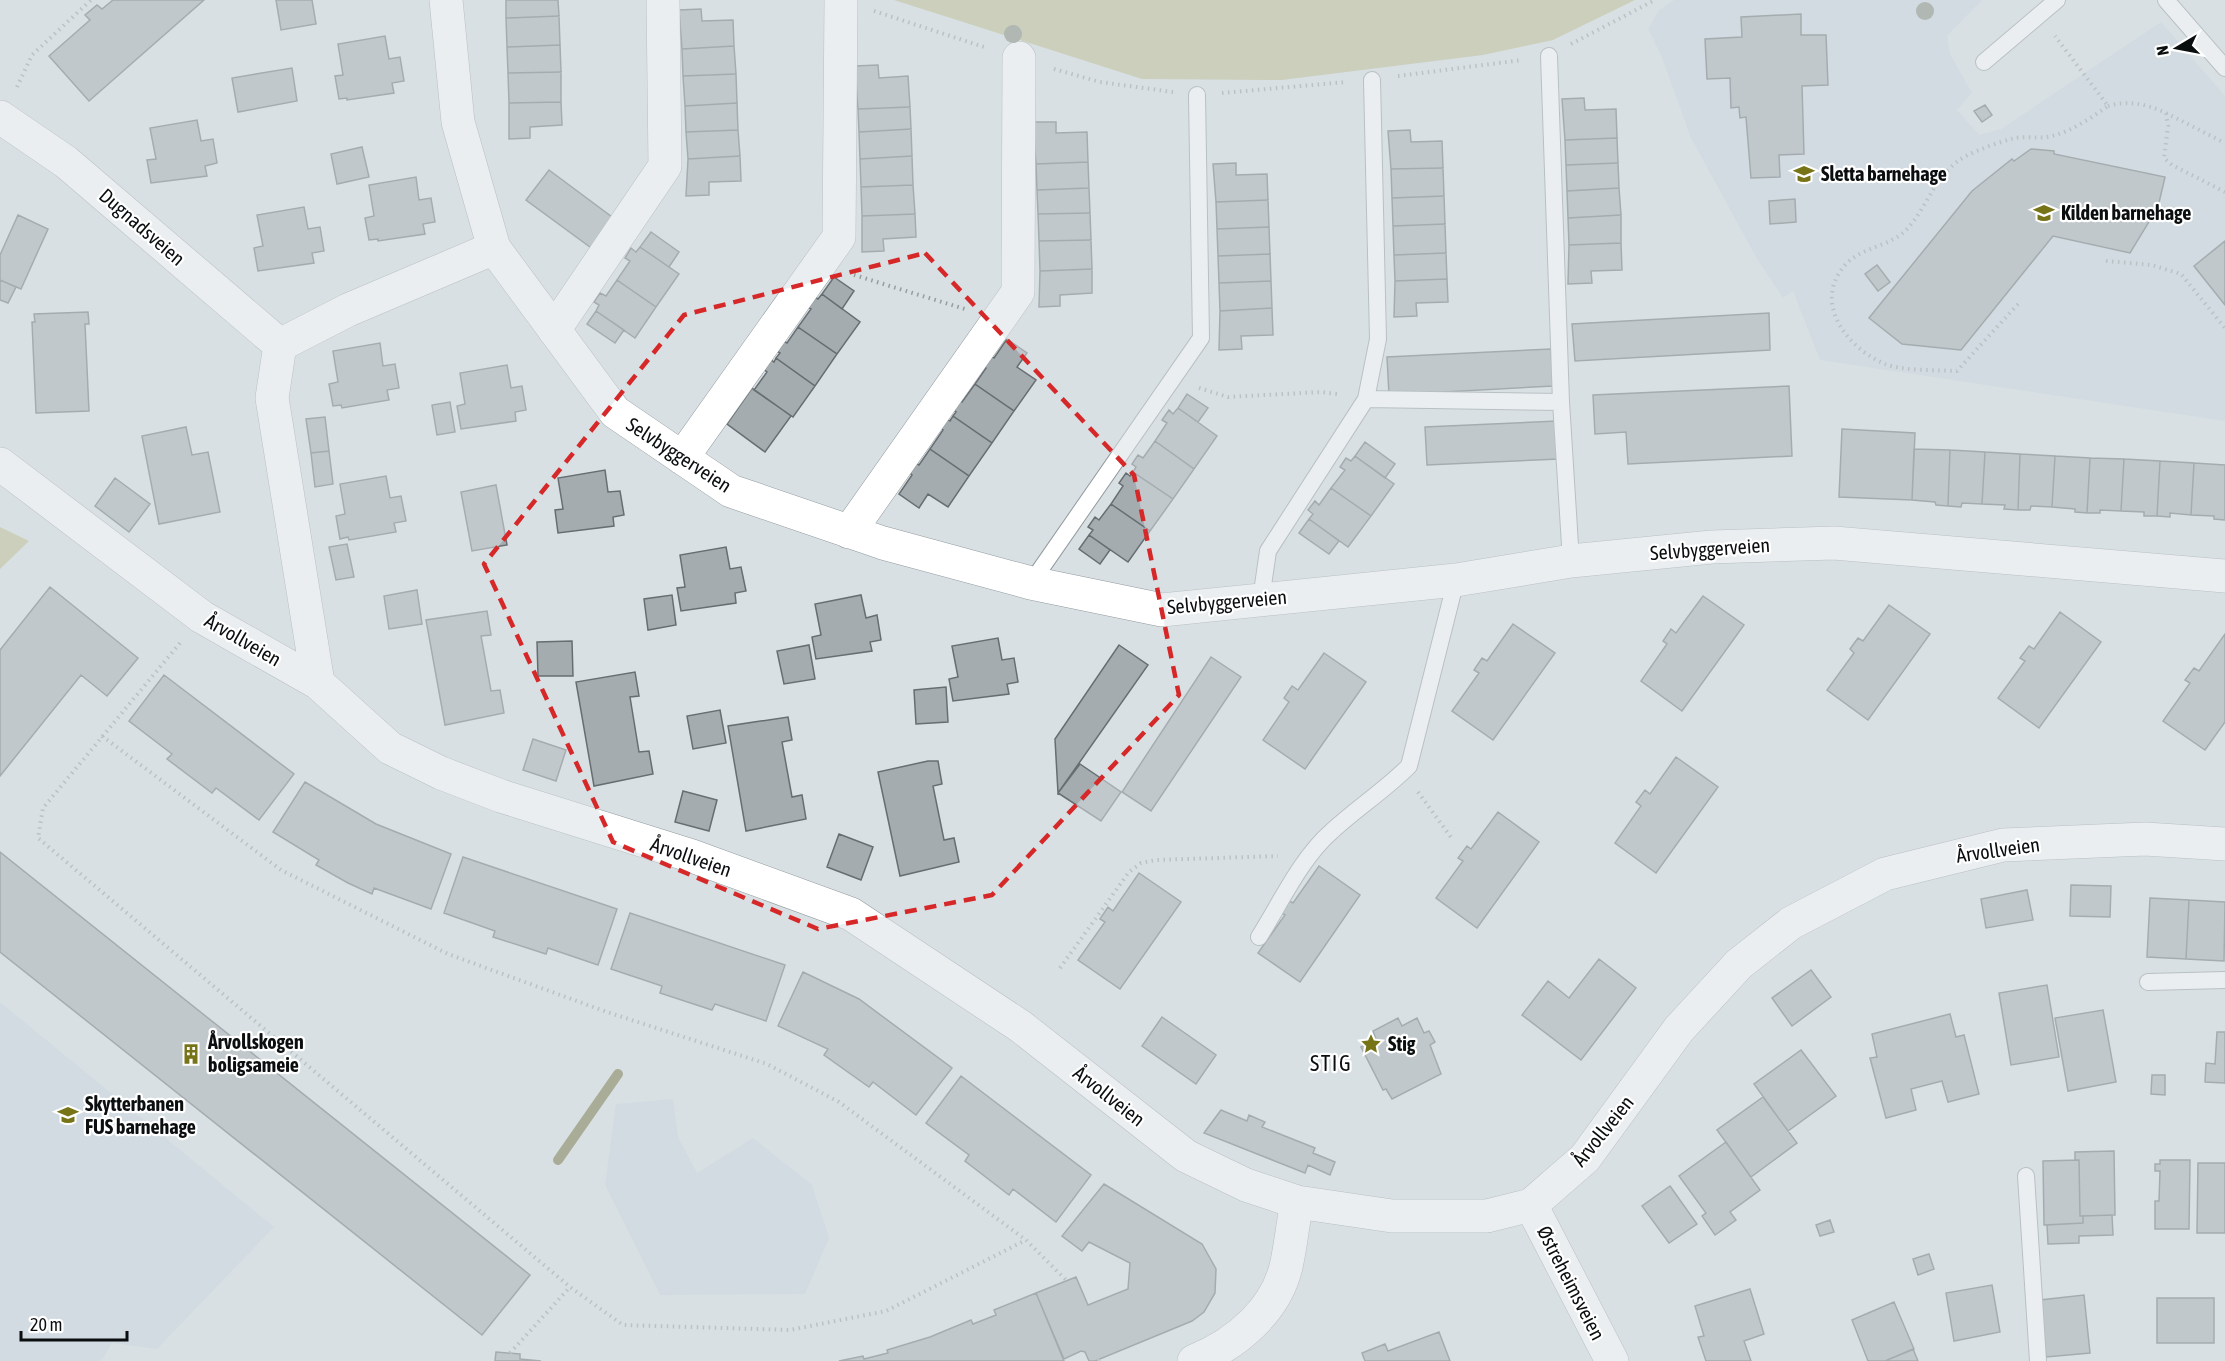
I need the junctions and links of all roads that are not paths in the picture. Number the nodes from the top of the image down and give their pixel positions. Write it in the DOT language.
graph roads {
  1 [pos="446,0"];
  2 [pos="663,0"];
  3 [pos="2057,0"];
  4 [pos="2166,0"];
  5 [pos="852,4"];
  6 [pos="1549,56"];
  7 [pos="1019,58"];
  8 [pos="1984,62"];
  9 [pos="2225,68"];
  10 [pos="1372,80"];
  11 [pos="1197,95"];
  12 [pos="1,117"];
  13 [pos="494,248"];
  14 [pos="554,330"];
  15 [pos="280,345"];
  16 [pos="1366,399"];
  17 [pos="1562,402"];
  18 [pos="682,458"];
  19 [pos="0,464"];
  20 [pos="849,532"];
  21 [pos="1571,561"];
  22 [pos="2225,576"];
  23 [pos="1456,580"];
  24 [pos="1031,583"];
  25 [pos="1261,599"];
  26 [pos="318,683"];
  27 [pos="2225,844"];
  28 [pos="1260,937"];
  29 [pos="2225,980"];
  30 [pos="2148,982"];
  31 [pos="2026,1176"];
  32 [pos="1297,1202"];
  33 [pos="1531,1205"];
  34 [pos="1194,1361"];
  35 [pos="1612,1361"];
  36 [pos="2038,1361"];
  1 -- 13 [label="street, Selvbyggerveien"];
  2 -- 14 [label="street"];
  3 -- 8 [label="lane"];
  4 -- 9 [label="lane"];
  5 -- 18 [label="street"];
  6 -- 17 [label="lane"];
  7 -- 20 [label="street"];
  10 -- 16 [label="lane"];
  11 -- 24 [label="lane"];
  12 -- 15 [label="street, Dugnadsveien"];
  13 -- 14 [label="street, Selvbyggerveien"];
  13 -- 15 [label="street"];
  14 -- 18 [label="street, Selvbyggerveien"];
  15 -- 26 [label="street"];
  16 -- 17 [label="lane"];
  16 -- 25 [label="lane"];
  17 -- 21 [label="lane"];
  18 -- 20 [label="street, Selvbyggerveien"];
  19 -- 26 [label="street, Årvollveien"];
  20 -- 24 [label="street, Selvbyggerveien"];
  21 -- 22 [label="street, Selvbyggerveien"];
  21 -- 23 [label="street, Selvbyggerveien"];
  23 -- 25 [label="street, Selvbyggerveien"];
  23 -- 28 [label="lane"];
  24 -- 25 [label="street, Selvbyggerveien"];
  26 -- 32 [label="street, Årvollveien"];
  27 -- 33 [label="street, Årvollveien"];
  29 -- 30 [label="lane"];
  31 -- 36 [label="lane"];
  32 -- 33 [label="street, Årvollveien"];
  32 -- 34 [label="street"];
  33 -- 35 [label="street, Østreheimsveien"];
}
